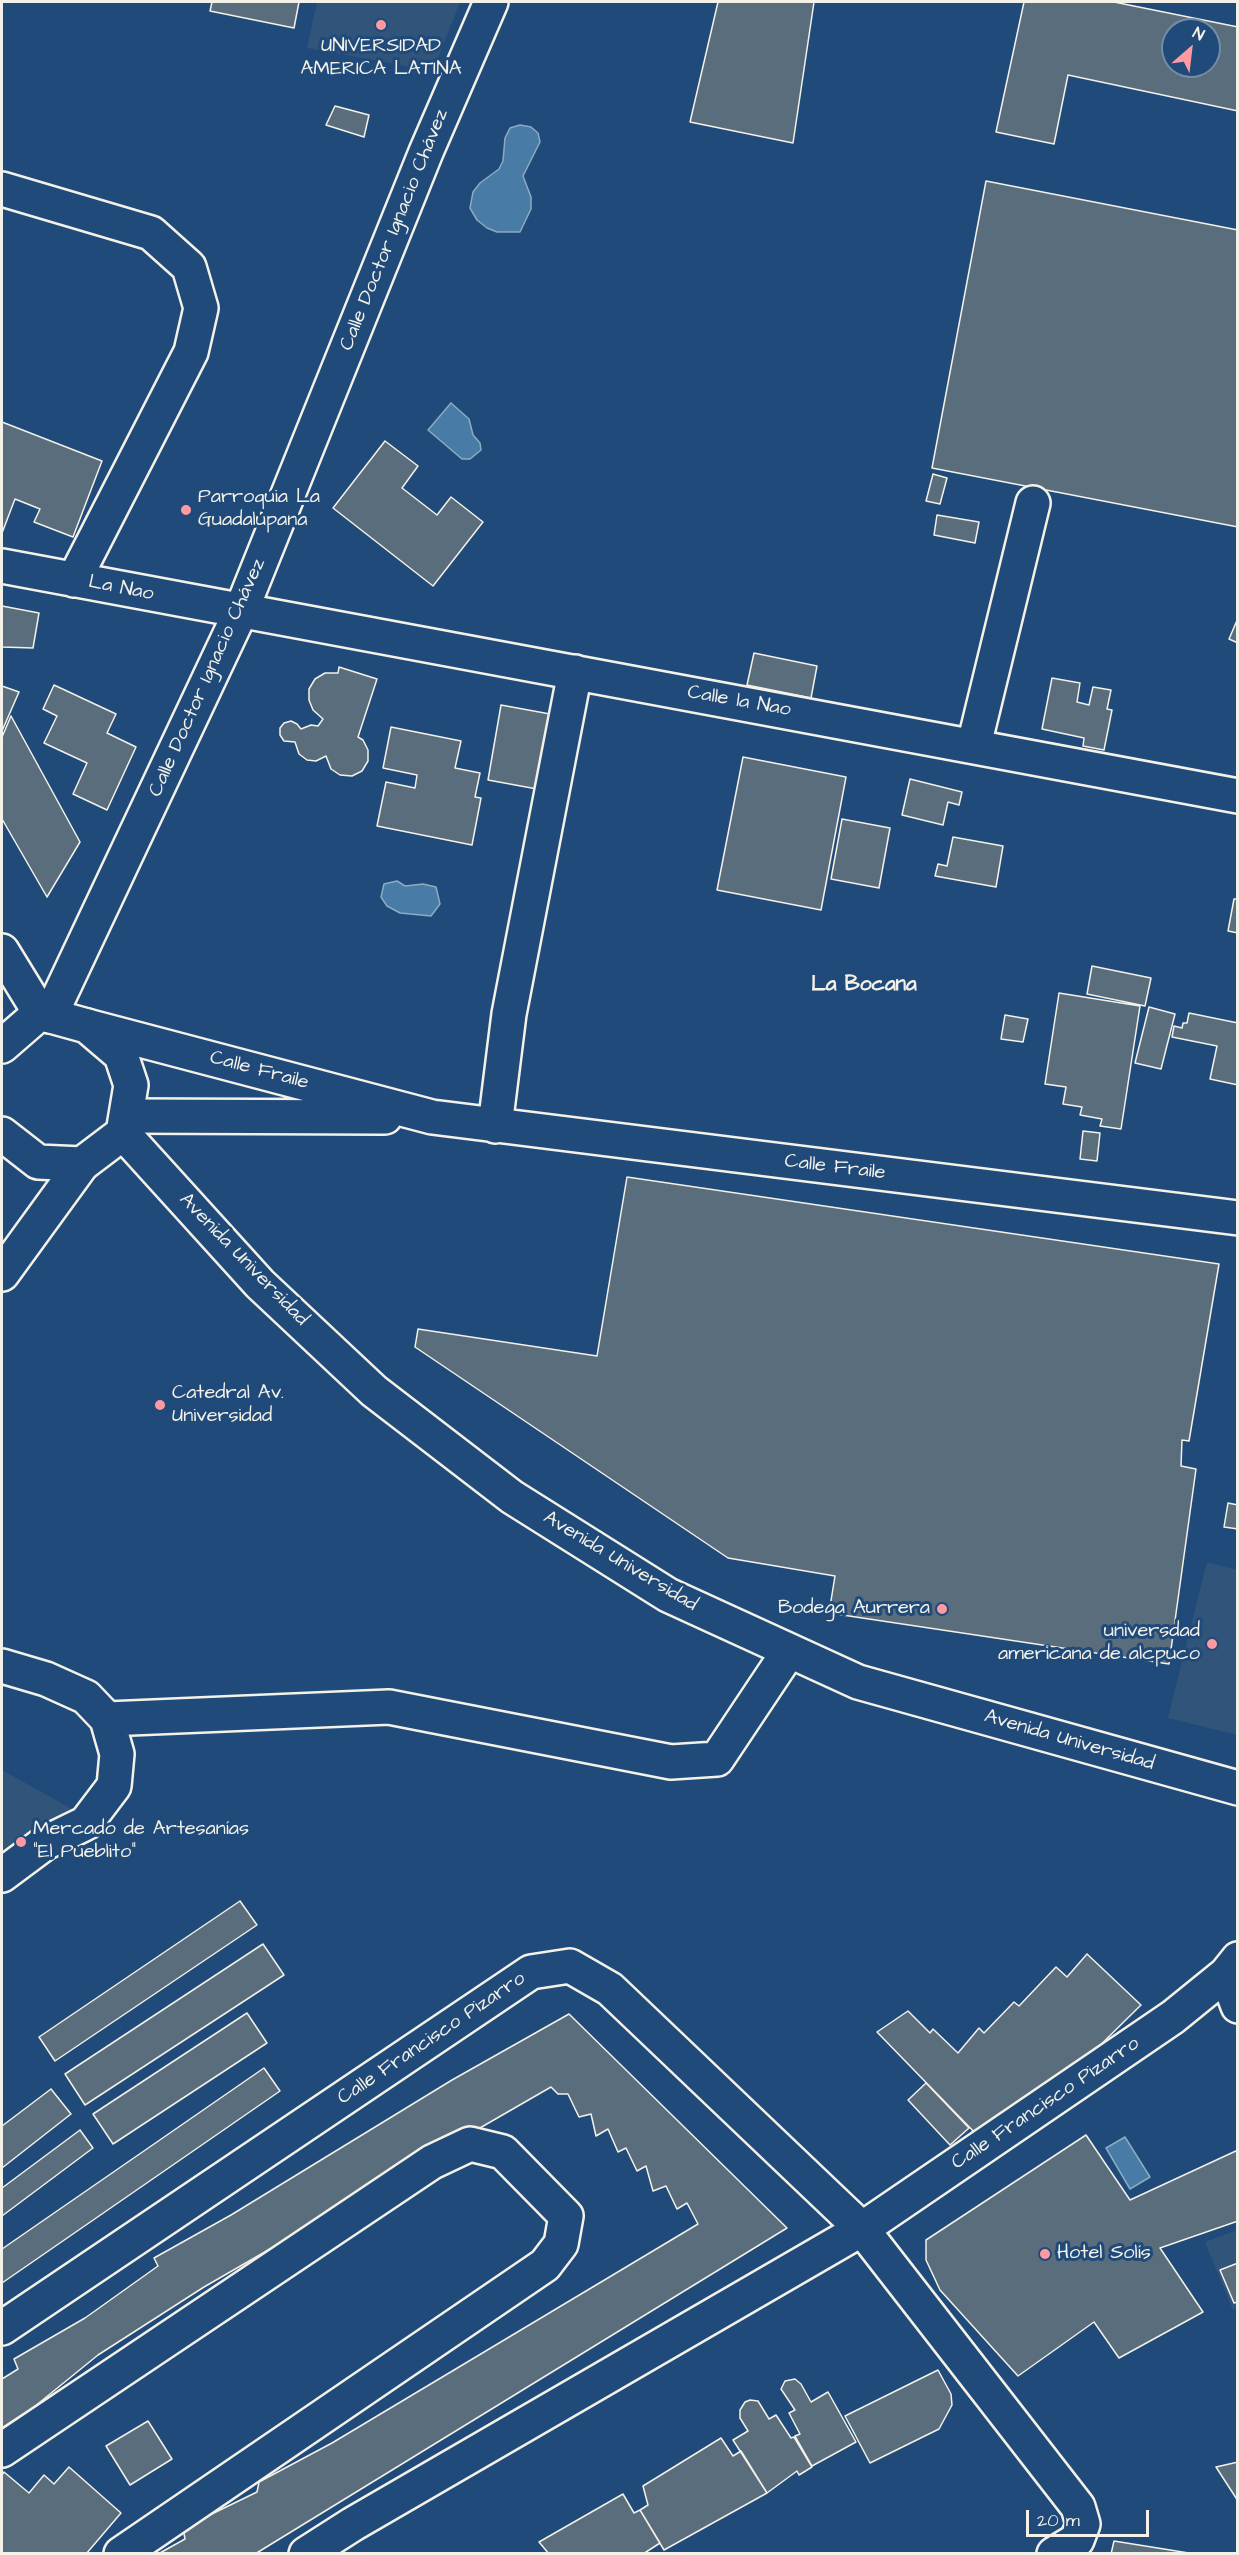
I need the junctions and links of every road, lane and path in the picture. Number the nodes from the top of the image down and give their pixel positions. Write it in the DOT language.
graph roads {
  1 [pos="491,2"];
  2 [pos="2,189"];
  3 [pos="1033,503"];
  4 [pos="2,566"];
  5 [pos="74,580"];
  6 [pos="241,611"];
  7 [pos="574,672"];
  8 [pos="974,745"];
  9 [pos="1238,796"];
  10 [pos="2,951"];
  11 [pos="45,1014"];
  12 [pos="87,1026"];
  13 [pos="2,1046"];
  14 [pos="432,1117"];
  15 [pos="125,1125"];
  16 [pos="495,1126"];
  17 [pos="2,1134"];
  18 [pos="82,1164"];
  19 [pos="1238,1218"];
  20 [pos="2,1274"];
  21 [pos="789,1651"];
  22 [pos="2,1666"];
  23 [pos="107,1719"];
  24 [pos="1238,1788"];
  25 [pos="2,1875"];
  26 [pos="1234,1971"];
  27 [pos="1238,2006"];
  28 [pos="862,2229"];
  29 [pos="2,2328"];
  30 [pos="2,2450"];
  31 [pos="121,2553"];
  32 [pos="306,2553"];
  33 [pos="1054,2553"];
  1 -- 6 [label="street, Calle Doctor Ignacio Chávez"];
  2 -- 5 [label="street"];
  3 -- 8 [label="street"];
  4 -- 5 [label="street, La Nao"];
  5 -- 6 [label="street, La Nao"];
  6 -- 7 [label="street, Calle la Nao"];
  6 -- 11 [label="street, Calle Doctor Ignacio Chávez"];
  7 -- 8 [label="street, Calle la Nao"];
  7 -- 16 [label="street"];
  8 -- 9 [label="street, Calle la Nao"];
  10 -- 11 [label="street"];
  11 -- 12 [label="street"];
  11 -- 13 [label="street"];
  12 -- 14 [label="street, Calle Fraile"];
  12 -- 15 [label="street"];
  14 -- 15 [label="street, Calle Fraile"];
  14 -- 16 [label="street, Calle Fraile"];
  15 -- 18 [label="street"];
  15 -- 21 [label="street, Avenida Universidad"];
  16 -- 19 [label="street, Calle Fraile"];
  17 -- 18 [label="street"];
  18 -- 20 [label="street"];
  21 -- 23 [label="street"];
  21 -- 24 [label="street, Avenida Universidad"];
  22 -- 23 [label="street"];
  23 -- 25 [label="street"];
  26 -- 27 [label="street"];
  26 -- 28 [label="street, Calle Francisco Pizarro"];
  28 -- 29 [label="street, Calle Francisco Pizarro"];
  28 -- 32 [label="street, Calle Francisco Pizarro"];
  28 -- 33 [label="street, Calle Francisco Pizarro"];
  30 -- 31 [label="street"];
}
